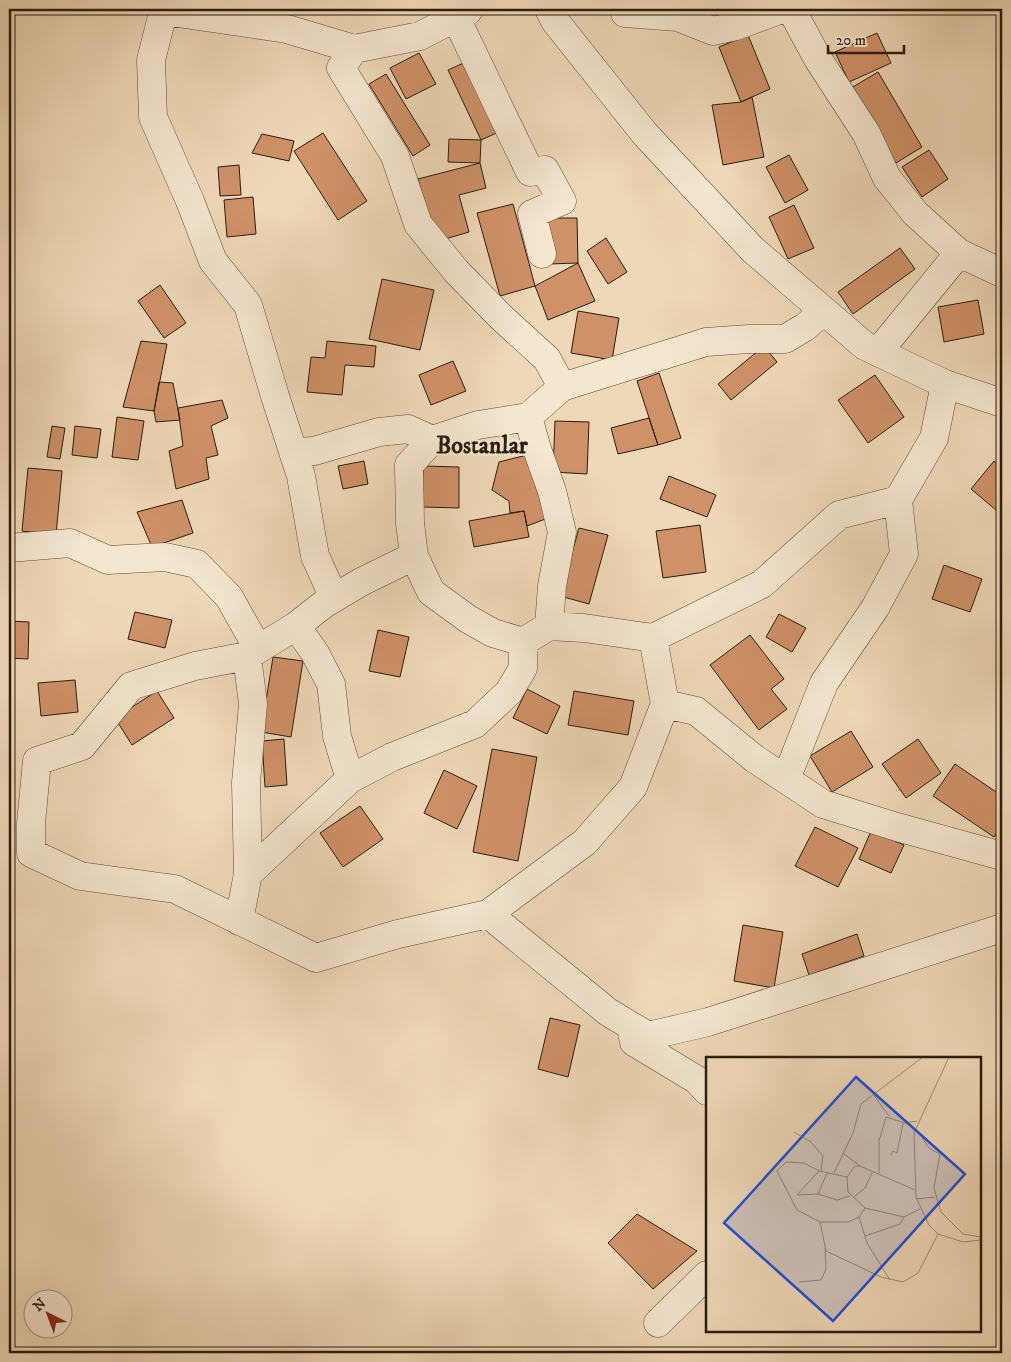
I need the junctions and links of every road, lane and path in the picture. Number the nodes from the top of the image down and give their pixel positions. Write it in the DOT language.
graph roads {
  1 [pos="549,9"];
  2 [pos="782,9"];
  3 [pos="791,9"];
  4 [pos="164,10"];
  5 [pos="463,13"];
  6 [pos="625,13"];
  7 [pos="354,49"];
  8 [pos="959,253"];
  9 [pos="542,254"];
  10 [pos="1002,273"];
  11 [pos="824,311"];
  12 [pos="878,352"];
  13 [pos="945,384"];
  14 [pos="562,387"];
  15 [pos="1002,403"];
  16 [pos="528,417"];
  17 [pos="432,440"];
  18 [pos="293,452"];
  19 [pos="898,500"];
  20 [pos="9,548"];
  21 [pos="414,556"];
  22 [pos="334,598"];
  23 [pos="296,626"];
  24 [pos="549,626"];
  25 [pos="653,638"];
  26 [pos="523,642"];
  27 [pos="253,653"];
  28 [pos="665,704"];
  29 [pos="350,779"];
  30 [pos="786,779"];
  31 [pos="1002,856"];
  32 [pos="248,874"];
  33 [pos="488,914"];
  34 [pos="239,921"];
  35 [pos="1002,928"];
  36 [pos="630,1025"];
  37 [pos="706,1090"];
  38 [pos="706,1277"];
  39 [pos="658,1323"];
  1 -- 11 [label="street"];
  2 -- 6 [label="street"];
  3 -- 8 [label="street"];
  4 -- 7 [label="street"];
  4 -- 18 [label="street"];
  5 -- 7 [label="street"];
  5 -- 9 [label="street"];
  7 -- 14 [label="street"];
  8 -- 10 [label="street"];
  8 -- 12 [label="street"];
  11 -- 12 [label="street"];
  11 -- 14 [label="street"];
  12 -- 13 [label="street"];
  13 -- 15 [label="street"];
  13 -- 19 [label="street"];
  14 -- 16 [label="street"];
  16 -- 17 [label="street"];
  16 -- 24 [label="street"];
  17 -- 18 [label="street"];
  17 -- 21 [label="street"];
  18 -- 22 [label="street"];
  19 -- 25 [label="street"];
  19 -- 30 [label="street"];
  20 -- 27 [label="street"];
  21 -- 22 [label="street"];
  21 -- 26 [label="street"];
  22 -- 23 [label="street"];
  23 -- 27 [label="street"];
  23 -- 29 [label="street"];
  24 -- 25 [label="street"];
  24 -- 26 [label="street"];
  25 -- 28 [label="street"];
  26 -- 29 [label="street"];
  27 -- 32 [label="street"];
  27 -- 34 [label="street"];
  28 -- 30 [label="street"];
  28 -- 33 [label="street"];
  29 -- 32 [label="street"];
  30 -- 31 [label="street"];
  32 -- 34 [label="street"];
  33 -- 34 [label="street"];
  33 -- 36 [label="street"];
  35 -- 36 [label="street"];
  36 -- 37 [label="street"];
  38 -- 39 [label="street"];
}
